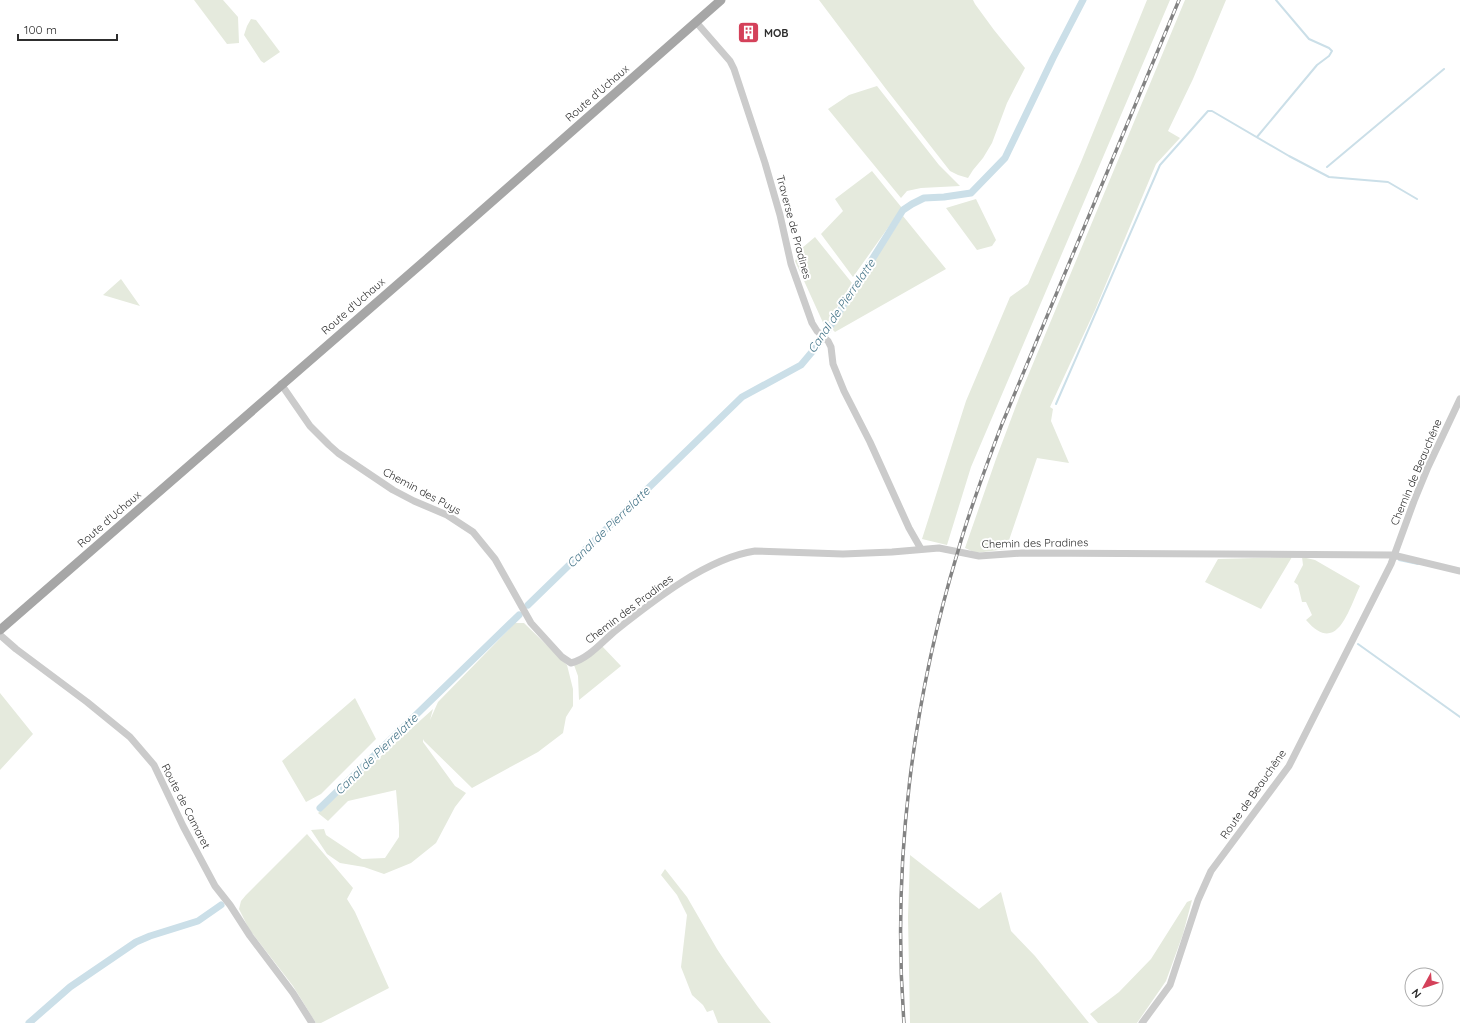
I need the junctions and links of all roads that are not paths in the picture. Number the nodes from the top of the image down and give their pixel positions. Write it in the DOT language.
graph roads {
  1 [pos="721,0"];
  2 [pos="696,22"];
  3 [pos="281,384"];
  4 [pos="1460,399"];
  5 [pos="921,549"];
  6 [pos="1393,555"];
  7 [pos="1460,571"];
  8 [pos="0,630"];
  9 [pos="0,635"];
  10 [pos="571,663"];
  11 [pos="312,1023"];
  12 [pos="1142,1023"];
  1 -- 2 [label="main road, Route d'Uchaux"];
  2 -- 3 [label="main road, Route d'Uchaux"];
  2 -- 5 [label="street, Traverse de Pradines"];
  3 -- 8 [label="main road, Route d'Uchaux"];
  3 -- 10 [label="street, Chemin des Puys"];
  4 -- 6 [label="street, Chemin de Beauchêne"];
  5 -- 6 [label="street, Chemin des Pradines"];
  5 -- 10 [label="street, Chemin des Pradines"];
  6 -- 7 [label="street, Chemin des Pradines"];
  6 -- 12 [label="street, Route de Beauchêne"];
  9 -- 11 [label="street, Route de Camaret"];
}
